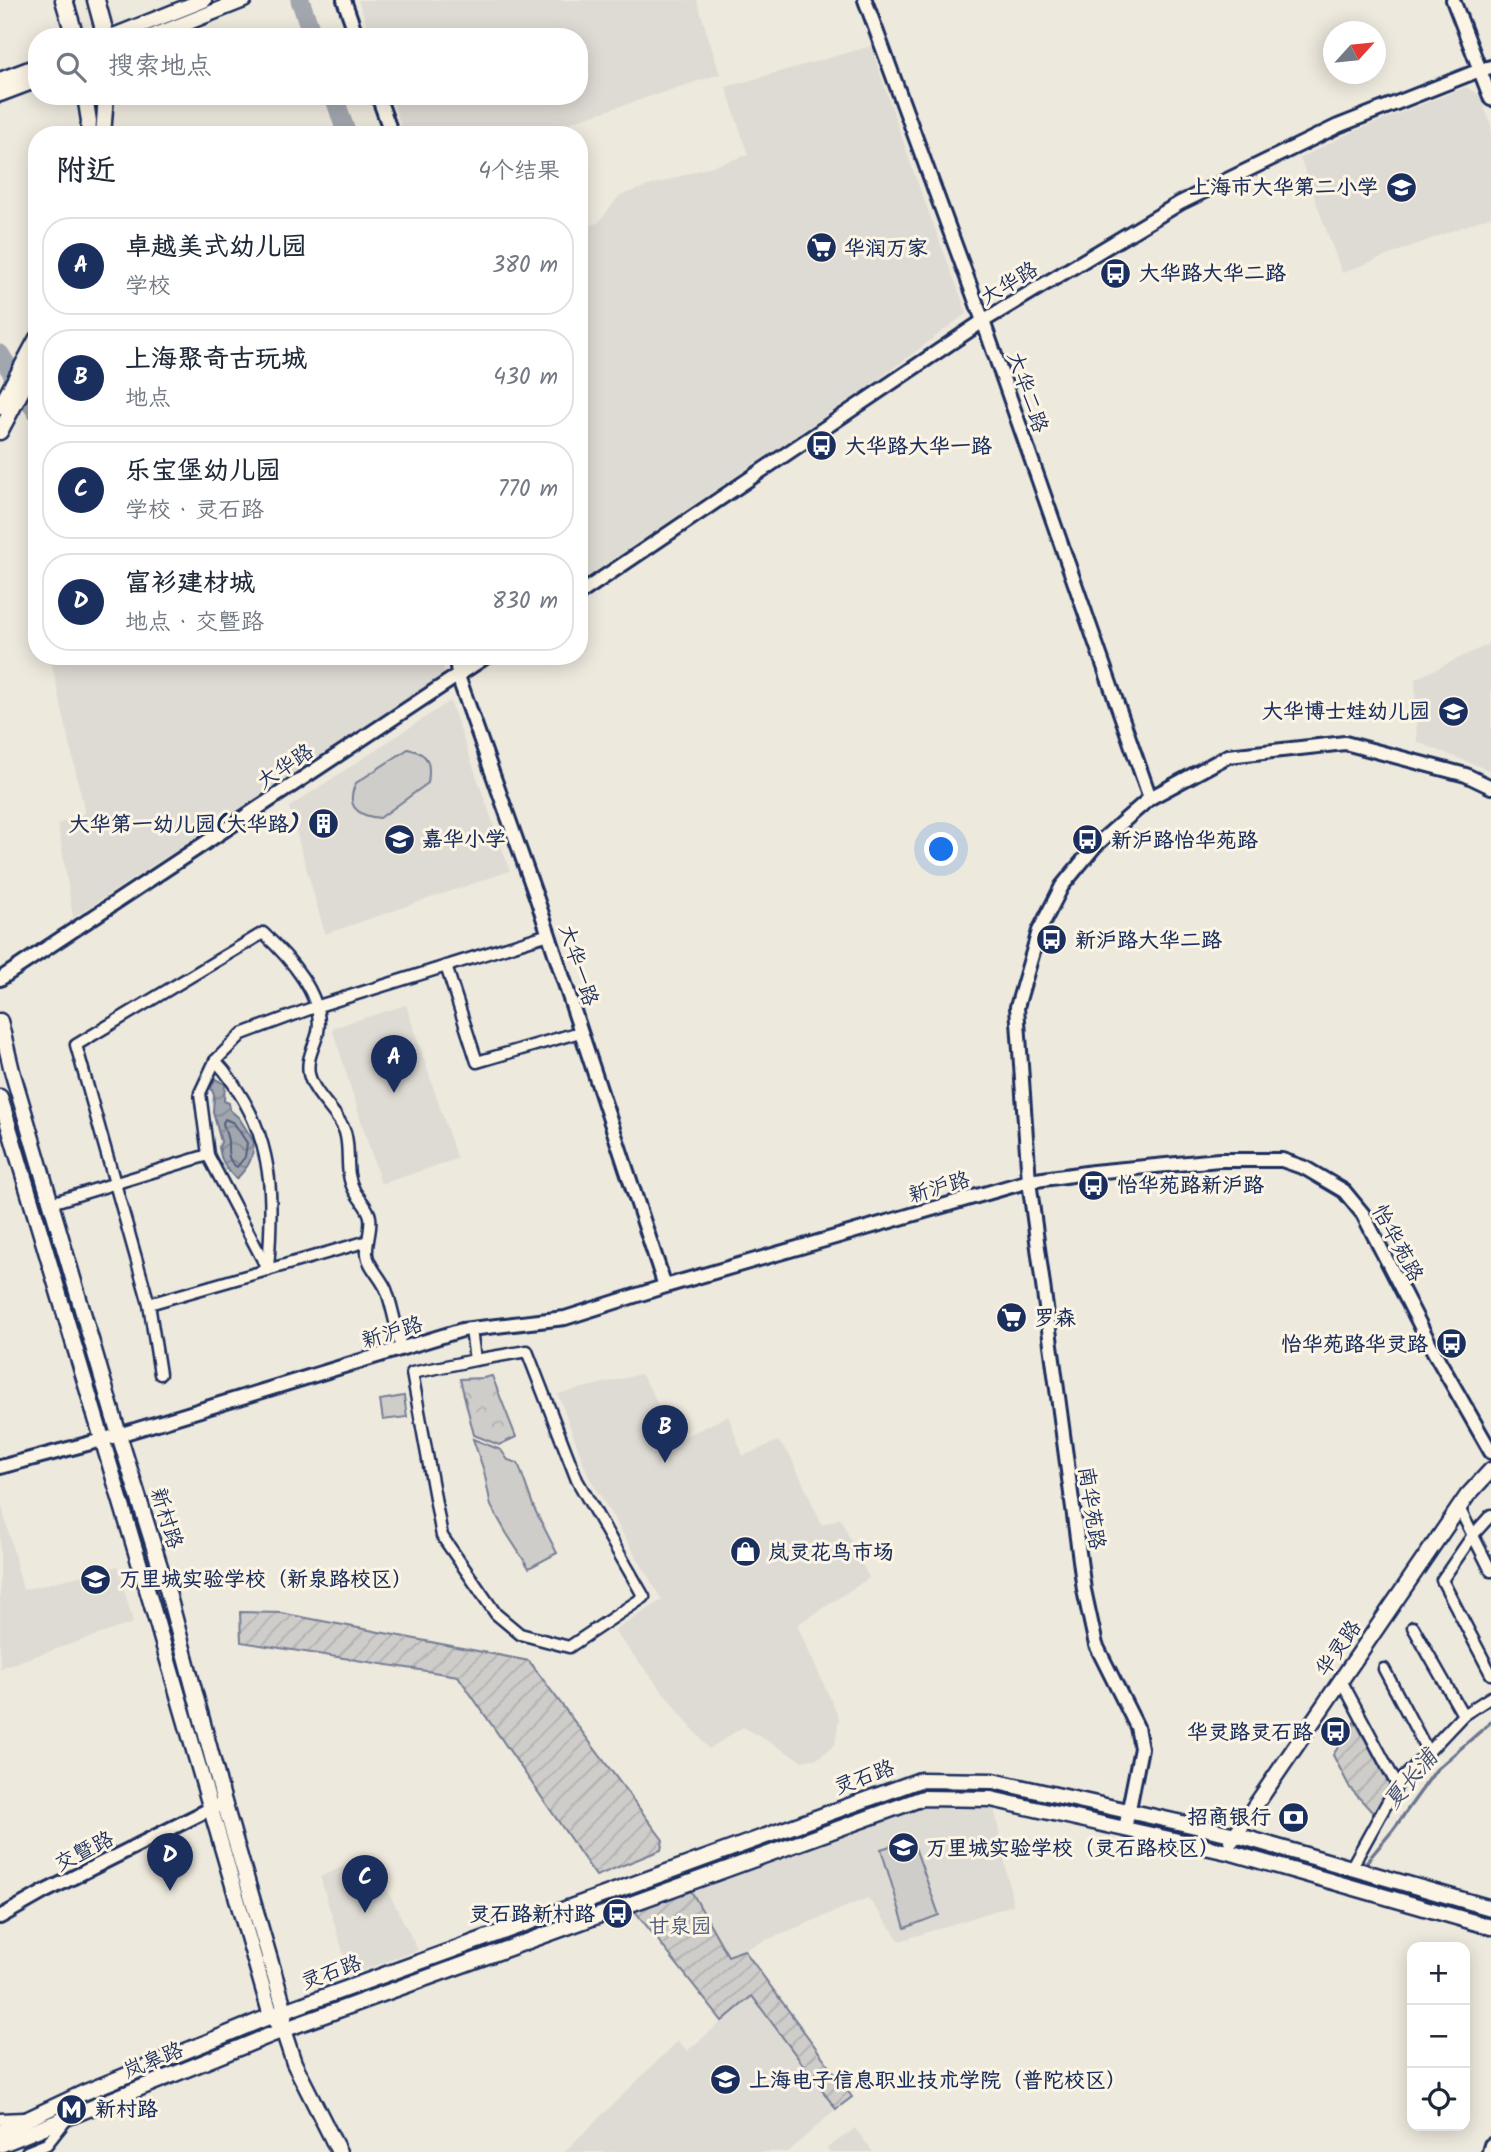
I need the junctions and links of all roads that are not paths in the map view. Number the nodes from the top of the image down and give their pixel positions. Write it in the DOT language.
graph roads {
  1 [pos="64,0"];
  2 [pos="96,0"];
  3 [pos="204,0"];
  4 [pos="244,0"];
  5 [pos="344,0"];
  6 [pos="865,0"];
  7 [pos="1453,0"];
  8 [pos="72,28"];
  9 [pos="105,28"];
  10 [pos="131,28"];
  11 [pos="174,28"];
  12 [pos="354,28"];
  13 [pos="28,69"];
  14 [pos="1486,69"];
  15 [pos="0,80"];
  16 [pos="28,83"];
  17 [pos="0,94"];
  18 [pos="1491,99"];
  19 [pos="86,105"];
  20 [pos="105,105"];
  21 [pos="382,105"];
  22 [pos="89,126"];
  23 [pos="104,126"];
  24 [pos="389,126"];
  25 [pos="983,321"];
  26 [pos="28,361"];
  27 [pos="28,366"];
  28 [pos="0,407"];
  29 [pos="2,428"];
  30 [pos="588,588"];
  31 [pos="457,665"];
  32 [pos="474,665"];
  33 [pos="458,676"];
  34 [pos="1491,787"];
  35 [pos="1150,798"];
  36 [pos="549,934"];
  37 [pos="446,966"];
  38 [pos="0,979"];
  39 [pos="315,1007"];
  40 [pos="0,1020"];
  41 [pos="580,1032"];
  42 [pos="215,1061"];
  43 [pos="0,1097"];
  44 [pos="208,1155"];
  45 [pos="1029,1181"];
  46 [pos="115,1183"];
  47 [pos="51,1203"];
  48 [pos="368,1241"];
  49 [pos="268,1270"];
  50 [pos="665,1286"];
  51 [pos="149,1304"];
  52 [pos="471,1329"];
  53 [pos="401,1349"];
  54 [pos="475,1360"];
  55 [pos="160,1374"];
  56 [pos="118,1435"];
  57 [pos="102,1440"];
  58 [pos="1491,1452"];
  59 [pos="0,1467"];
  60 [pos="1491,1470"];
  61 [pos="1459,1508"];
  62 [pos="1491,1516"];
  63 [pos="1472,1535"];
  64 [pos="1491,1571"];
  65 [pos="1413,1627"];
  66 [pos="1384,1669"];
  67 [pos="1491,1674"];
  68 [pos="1341,1680"];
  69 [pos="1491,1697"];
  70 [pos="1463,1715"];
  71 [pos="1427,1752"];
  72 [pos="1397,1785"];
  73 [pos="224,1802"];
  74 [pos="210,1809"];
  75 [pos="1128,1811"];
  76 [pos="1125,1829"];
  77 [pos="1236,1835"];
  78 [pos="1223,1851"];
  79 [pos="1351,1868"];
  80 [pos="1491,1908"];
  81 [pos="0,1917"];
  82 [pos="1491,1927"];
  83 [pos="278,2014"];
  84 [pos="283,2030"];
  85 [pos="31,2117"];
  86 [pos="67,2118"];
  87 [pos="0,2119"];
  88 [pos="0,2132"];
  89 [pos="0,2146"];
  90 [pos="1491,2146"];
  91 [pos="27,2152"];
  92 [pos="339,2152"];
  93 [pos="1489,2152"];
  1 -- 8 [label="main road"];
  2 -- 9 [label="main road"];
  3 -- 10 [label="main road"];
  4 -- 11 [label="main road"];
  5 -- 12 [label="street"];
  6 -- 25 [label="street, 大华二路"];
  7 -- 14 [label="street"];
  13 -- 15 [label="main road"];
  14 -- 18 [label="street"];
  14 -- 25 [label="street, 大华路"];
  16 -- 17 [label="main road"];
  19 -- 22 [label="main road"];
  20 -- 23 [label="main road"];
  21 -- 24 [label="street"];
  25 -- 30 [label="street, 大华路"];
  25 -- 35 [label="street, 大华二路"];
  26 -- 28 [label="main road"];
  27 -- 29 [label="main road"];
  31 -- 33 [label="street, 大华一路"];
  32 -- 33 [label="street, 大华路"];
  33 -- 36 [label="street, 大华一路"];
  33 -- 38 [label="street, 大华路"];
  34 -- 35 [label="street"];
  35 -- 45 [label="street"];
  36 -- 37 [label="street"];
  36 -- 41 [label="street, 大华一路"];
  37 -- 39 [label="street"];
  37 -- 41 [label="street"];
  39 -- 42 [label="street"];
  39 -- 46 [label="street"];
  39 -- 48 [label="street"];
  40 -- 47 [label="main road, 新村路"];
  41 -- 50 [label="street, 大华一路"];
  42 -- 44 [label="street"];
  42 -- 49 [label="street"];
  43 -- 57 [label="main road, 新村路"];
  44 -- 46 [label="street"];
  44 -- 49 [label="street"];
  45 -- 50 [label="street, 新沪路"];
  45 -- 58 [label="street, 怡华苑路"];
  45 -- 75 [label="street, 南华苑路"];
  46 -- 47 [label="street"];
  46 -- 51 [label="street"];
  47 -- 56 [label="main road, 新村路"];
  48 -- 49 [label="street"];
  48 -- 53 [label="street"];
  49 -- 51 [label="street"];
  50 -- 52 [label="street, 新沪路"];
  51 -- 55 [label="street"];
  52 -- 53 [label="street, 新沪路"];
  52 -- 54 [label="street"];
  53 -- 56 [label="street, 新沪路"];
  54 -- 54 [label="street"];
  56 -- 57 [label="street, 新沪路"];
  56 -- 73 [label="main road, 新村路"];
  57 -- 59 [label="street, 新沪路"];
  57 -- 74 [label="main road, 新村路"];
  60 -- 61 [label="main road, 华灵路"];
  61 -- 63 [label="street"];
  61 -- 68 [label="main road, 华灵路"];
  62 -- 63 [label="street"];
  63 -- 64 [label="street"];
  63 -- 67 [label="street"];
  65 -- 70 [label="street"];
  66 -- 71 [label="street"];
  68 -- 72 [label="street"];
  68 -- 77 [label="main road, 华灵路"];
  69 -- 70 [label="street"];
  70 -- 71 [label="street"];
  71 -- 72 [label="street"];
  72 -- 79 [label="street"];
  73 -- 74 [label="street, 交暨路"];
  73 -- 83 [label="main road, 新村路"];
  74 -- 81 [label="street, 交暨路"];
  74 -- 83 [label="main road, 新村路"];
  75 -- 76 [label="street, 南华苑路"];
  75 -- 77 [label="main road, 灵石路"];
  75 -- 83 [label="main road, 灵石路"];
  76 -- 78 [label="main road, 灵石路"];
  76 -- 84 [label="main road, 灵石路"];
  77 -- 78 [label="main road, 华灵路"];
  77 -- 79 [label="main road, 灵石路"];
  78 -- 82 [label="main road, 灵石路"];
  79 -- 80 [label="main road, 灵石路"];
  83 -- 84 [label="main road, 新村路"];
  83 -- 85 [label="main road, 岚皋路"];
  84 -- 86 [label="main road, 岚皋路"];
  84 -- 92 [label="main road, 新村路"];
  85 -- 87 [label="street"];
  85 -- 88 [label="main road, 岚皋路"];
  86 -- 89 [label="main road, 岚皋路"];
  86 -- 91 [label="street"];
  90 -- 93 [label="street"];
}
